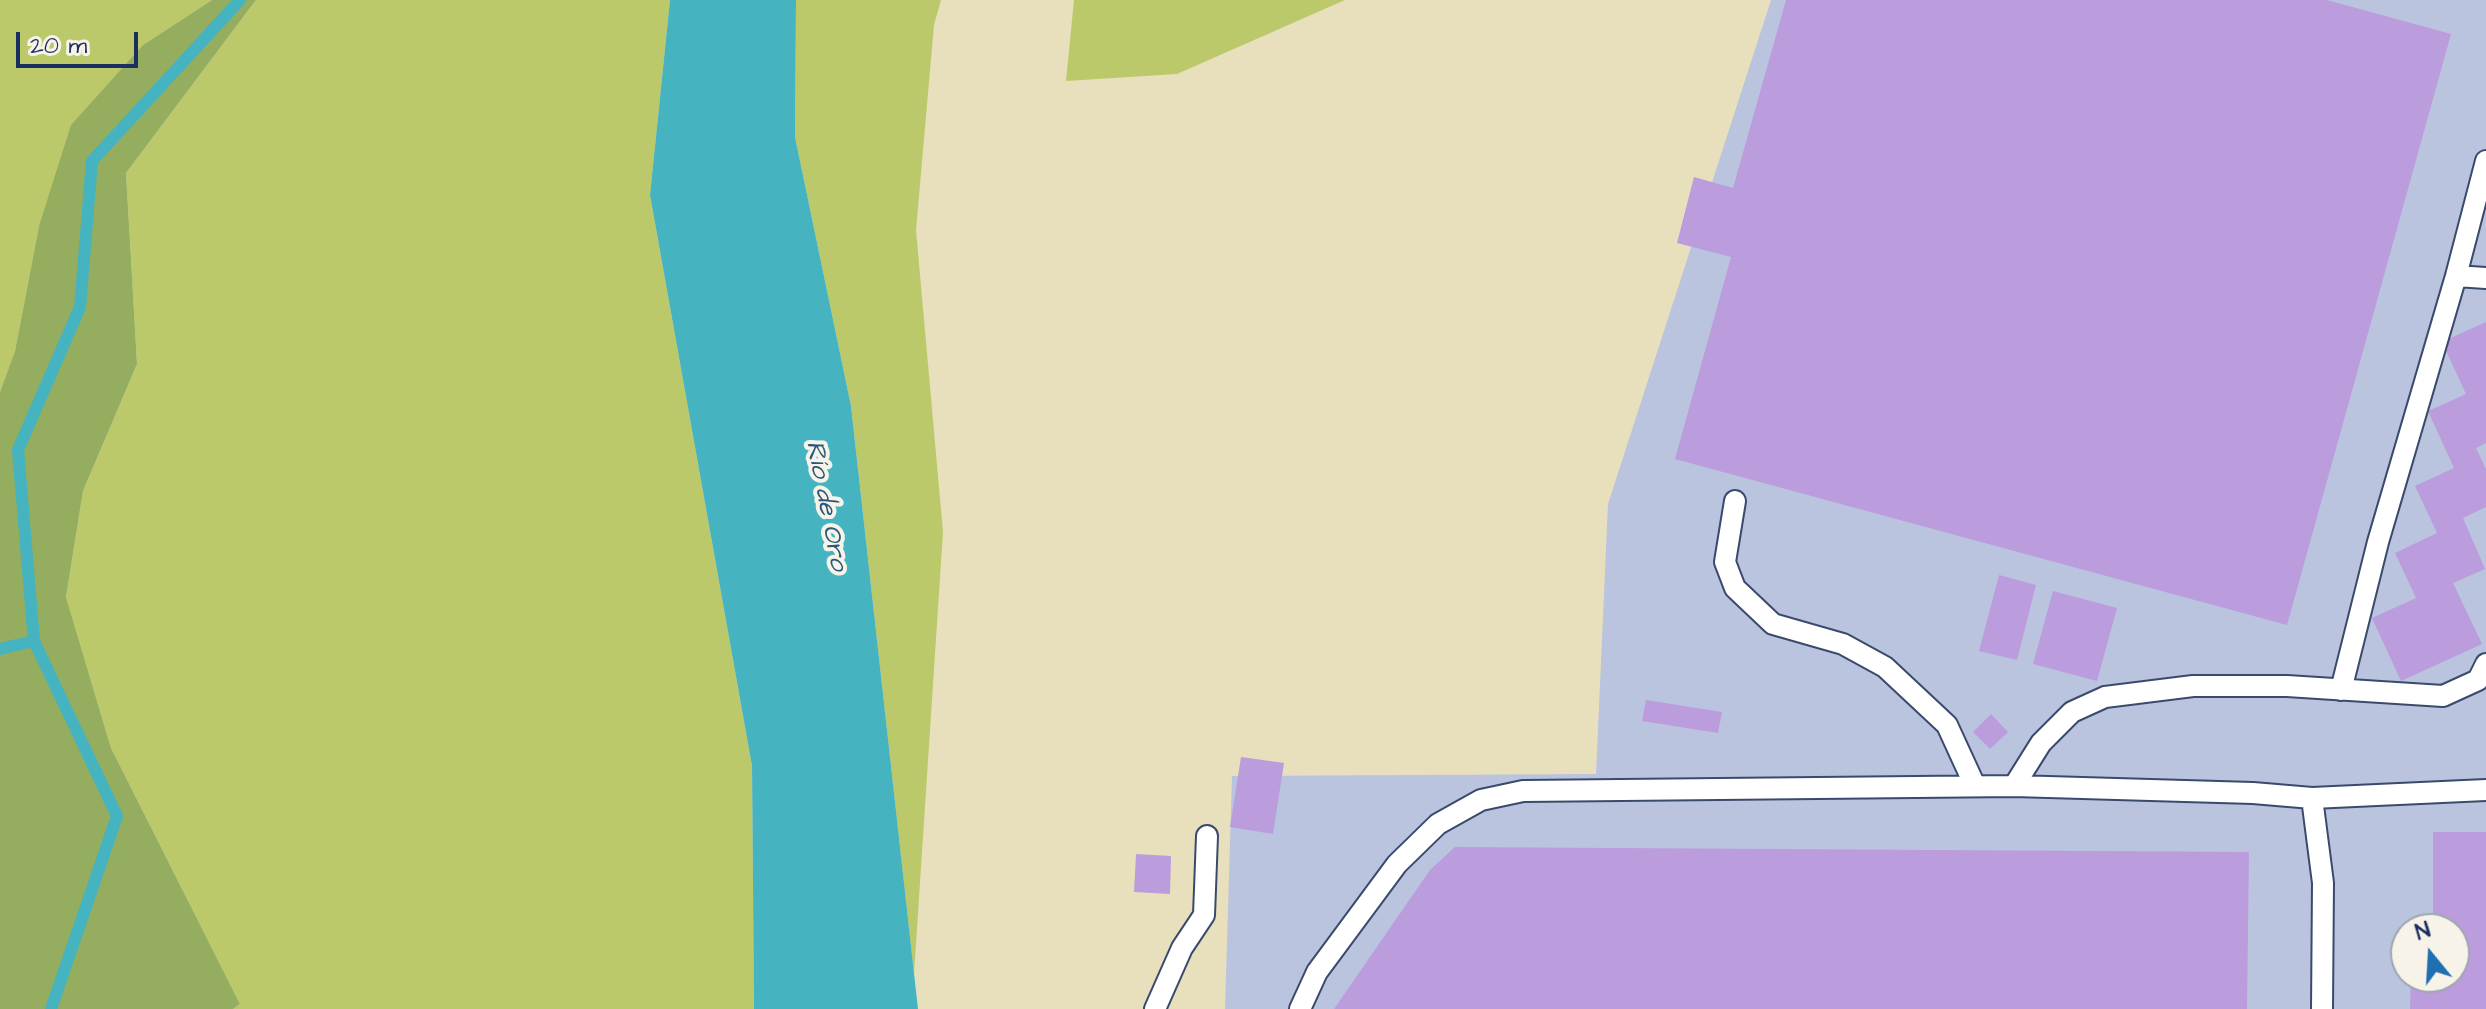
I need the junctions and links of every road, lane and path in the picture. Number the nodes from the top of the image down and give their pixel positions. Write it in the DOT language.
graph roads {
  1 [pos="2486,161"];
  2 [pos="2456,276"];
  3 [pos="2486,278"];
  4 [pos="1735,501"];
  5 [pos="2486,664"];
  6 [pos="2341,690"];
  7 [pos="1975,786"];
  8 [pos="2014,786"];
  9 [pos="2486,790"];
  10 [pos="2312,798"];
  11 [pos="1207,836"];
  12 [pos="1155,1009"];
  13 [pos="1300,1009"];
  14 [pos="2322,1009"];
  1 -- 2 [label="lane"];
  2 -- 3 [label="lane"];
  2 -- 6 [label="lane"];
  4 -- 7 [label="lane"];
  5 -- 6 [label="lane"];
  6 -- 8 [label="lane"];
  7 -- 8 [label="lane"];
  7 -- 13 [label="lane"];
  8 -- 10 [label="lane"];
  9 -- 10 [label="lane"];
  10 -- 14 [label="lane"];
  11 -- 12 [label="lane"];
}
